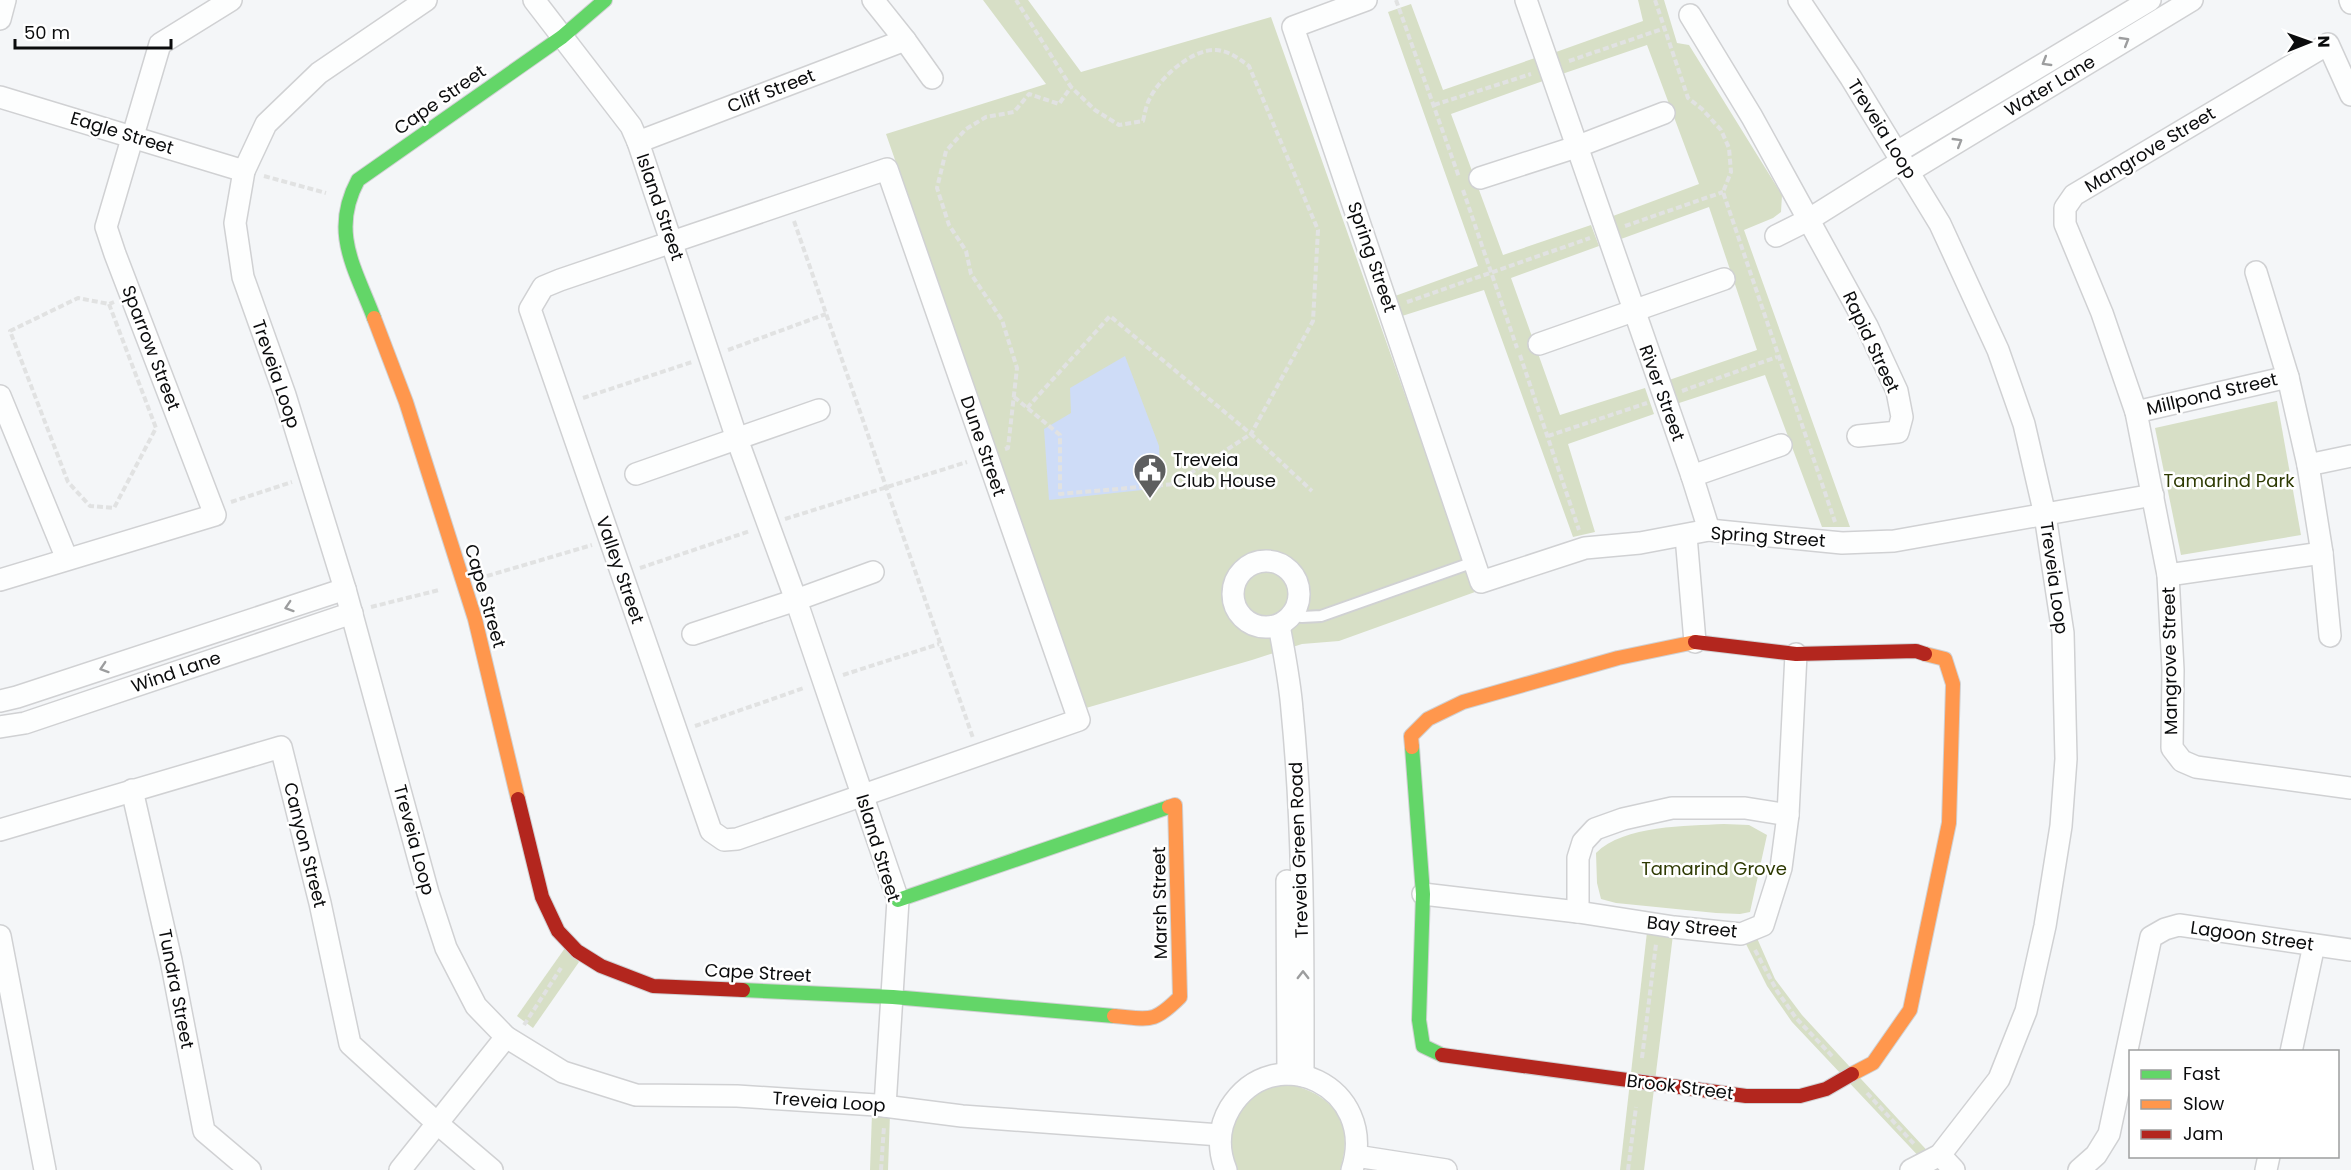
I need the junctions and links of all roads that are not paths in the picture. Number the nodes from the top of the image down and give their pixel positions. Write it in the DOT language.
graph roads {
  1 [pos="5,0"];
  2 [pos="231,0"];
  3 [pos="426,0"];
  4 [pos="534,0"];
  5 [pos="605,0"];
  6 [pos="873,0"];
  7 [pos="1366,0"];
  8 [pos="1526,0"];
  9 [pos="1799,0"];
  10 [pos="2150,0"];
  11 [pos="2192,0"];
  12 [pos="1690,15"];
  13 [pos="0,20"];
  14 [pos="562,37"];
  15 [pos="905,40"];
  16 [pos="932,78"];
  17 [pos="2351,95"];
  18 [pos="0,97"];
  19 [pos="1664,113"];
  20 [pos="133,136"];
  21 [pos="638,142"];
  22 [pos="1576,147"];
  23 [pos="1902,162"];
  24 [pos="244,171"];
  25 [pos="1480,178"];
  26 [pos="1808,220"];
  27 [pos="1776,236"];
  28 [pos="672,242"];
  29 [pos="2256,272"];
  30 [pos="1724,279"];
  31 [pos="1633,310"];
  32 [pos="1539,344"];
  33 [pos="2288,376"];
  34 [pos="0,396"];
  35 [pos="819,410"];
  36 [pos="2136,412"];
  37 [pos="1858,436"];
  38 [pos="738,439"];
  39 [pos="1781,445"];
  40 [pos="2351,456"];
  41 [pos="2308,465"];
  42 [pos="636,474"];
  43 [pos="1692,476"];
  44 [pos="2153,495"];
  45 [pos="2045,515"];
  46 [pos="1709,530"];
  47 [pos="1686,536"];
  48 [pos="2322,553"];
  49 [pos="67,559"];
  50 [pos="1464,565"];
  51 [pos="873,572"];
  52 [pos="2168,575"];
  53 [pos="0,580"];
  54 [pos="345,589"];
  55 [pos="796,600"];
  56 [pos="352,612"];
  57 [pos="1279,622"];
  58 [pos="693,634"];
  59 [pos="2330,636"];
  60 [pos="1695,642"];
  61 [pos="1796,654"];
  62 [pos="0,700"];
  63 [pos="0,727"];
  64 [pos="2351,788"];
  65 [pos="132,790"];
  66 [pos="862,794"];
  67 [pos="1788,815"];
  68 [pos="0,830"];
  69 [pos="1423,894"];
  70 [pos="898,900"];
  71 [pos="1578,912"];
  72 [pos="0,936"];
  73 [pos="2314,945"];
  74 [pos="2351,950"];
  75 [pos="893,997"];
  76 [pos="510,1040"];
  77 [pos="2291,1050"];
  78 [pos="1296,1075"];
  79 [pos="885,1106"];
  80 [pos="438,1124"];
  81 [pos="1220,1135"];
  82 [pos="1354,1163"];
  83 [pos="1934,1164"];
  84 [pos="45,1170"];
  85 [pos="250,1170"];
  86 [pos="400,1170"];
  87 [pos="492,1170"];
  88 [pos="1226,1170"];
  89 [pos="1446,1170"];
  90 [pos="2079,1170"];
  1 -- 13 [label="street"];
  2 -- 20 [label="street, Sparrow Street"];
  3 -- 24 [label="street, Treveia Loop"];
  4 -- 14 [label="street, Island Street"];
  5 -- 14 [label="street"];
  6 -- 15 [label="street"];
  7 -- 50 [label="street, Spring Street"];
  8 -- 22 [label="street, River Street"];
  9 -- 23 [label="street, Treveia Loop"];
  10 -- 23 [label="street, Water Lane, one-way"];
  23 -- 11 [label="street, Water Lane, one-way"];
  12 -- 26 [label="street, Rapid Street"];
  14 -- 21 [label="street, Island Street"];
  14 -- 75 [label="street, Cape Street"];
  15 -- 16 [label="street"];
  15 -- 21 [label="street, Cliff Street"];
  17 -- 36 [label="street, Mangrove Street"];
  18 -- 20 [label="street, Eagle Street"];
  19 -- 22 [label="street"];
  20 -- 24 [label="street, Eagle Street"];
  20 -- 49 [label="street, Sparrow Street"];
  21 -- 28 [label="street, Island Street"];
  22 -- 25 [label="street"];
  22 -- 31 [label="street, River Street"];
  23 -- 26 [label="street"];
  23 -- 45 [label="street, Treveia Loop"];
  24 -- 54 [label="street, Treveia Loop"];
  26 -- 27 [label="street"];
  26 -- 37 [label="street, Rapid Street"];
  28 -- 38 [label="street, Island Street"];
  28 -- 66 [label="street, Valley Street"];
  28 -- 66 [label="street, Dune Street"];
  29 -- 33 [label="street, Millpond Street"];
  30 -- 31 [label="street"];
  31 -- 32 [label="street"];
  31 -- 43 [label="street, River Street"];
  33 -- 36 [label="street, Millpond Street"];
  33 -- 41 [label="street, Millpond Street"];
  34 -- 49 [label="street"];
  35 -- 38 [label="street"];
  36 -- 44 [label="street, Mangrove Street"];
  38 -- 42 [label="street"];
  38 -- 55 [label="street, Island Street"];
  39 -- 43 [label="street"];
  40 -- 41 [label="street"];
  41 -- 48 [label="street, Millpond Street"];
  43 -- 46 [label="street, River Street"];
  44 -- 45 [label="street"];
  44 -- 52 [label="street, Mangrove Street"];
  45 -- 46 [label="street, Spring Street"];
  45 -- 83 [label="street, Treveia Loop"];
  46 -- 47 [label="street, Spring Street"];
  47 -- 50 [label="street, Spring Street"];
  47 -- 60 [label="street"];
  48 -- 52 [label="street"];
  48 -- 59 [label="street, Millpond Street"];
  49 -- 53 [label="street"];
  50 -- 57 [label="lane, Treveia Green Road"];
  51 -- 55 [label="street"];
  52 -- 64 [label="street, Mangrove Street"];
  54 -- 56 [label="street, Treveia Loop"];
  54 -- 62 [label="street, Wind Lane, one-way"];
  55 -- 58 [label="street"];
  55 -- 66 [label="street, Island Street"];
  56 -- 63 [label="street, Wind Lane"];
  56 -- 76 [label="street, Treveia Loop"];
  57 -- 78 [label="street, Treveia Green Road"];
  60 -- 61 [label="street, Brook Street"];
  60 -- 69 [label="street, Brook Street"];
  61 -- 67 [label="street, Bay Street"];
  61 -- 69 [label="street, Brook Street"];
  65 -- 68 [label="street, Canyon Street"];
  65 -- 80 [label="street, Canyon Street"];
  65 -- 85 [label="street, Tundra Street"];
  66 -- 70 [label="street, Island Street"];
  67 -- 71 [label="street"];
  67 -- 71 [label="street, Bay Street"];
  69 -- 71 [label="street, Bay Street"];
  70 -- 75 [label="street, Island Street"];
  70 -- 75 [label="street, Marsh Street"];
  72 -- 84 [label="street"];
  73 -- 74 [label="street, Lagoon Street"];
  73 -- 77 [label="street"];
  73 -- 90 [label="street, Lagoon Street"];
  75 -- 79 [label="street, Island Street"];
  76 -- 79 [label="street, Treveia Loop"];
  76 -- 80 [label="street"];
  78 -- 81 [label="street"];
  78 -- 82 [label="street"];
  79 -- 81 [label="street, Treveia Loop"];
  80 -- 86 [label="street"];
  80 -- 87 [label="street, Canyon Street"];
  81 -- 88 [label="street"];
  82 -- 89 [label="street"];
}
